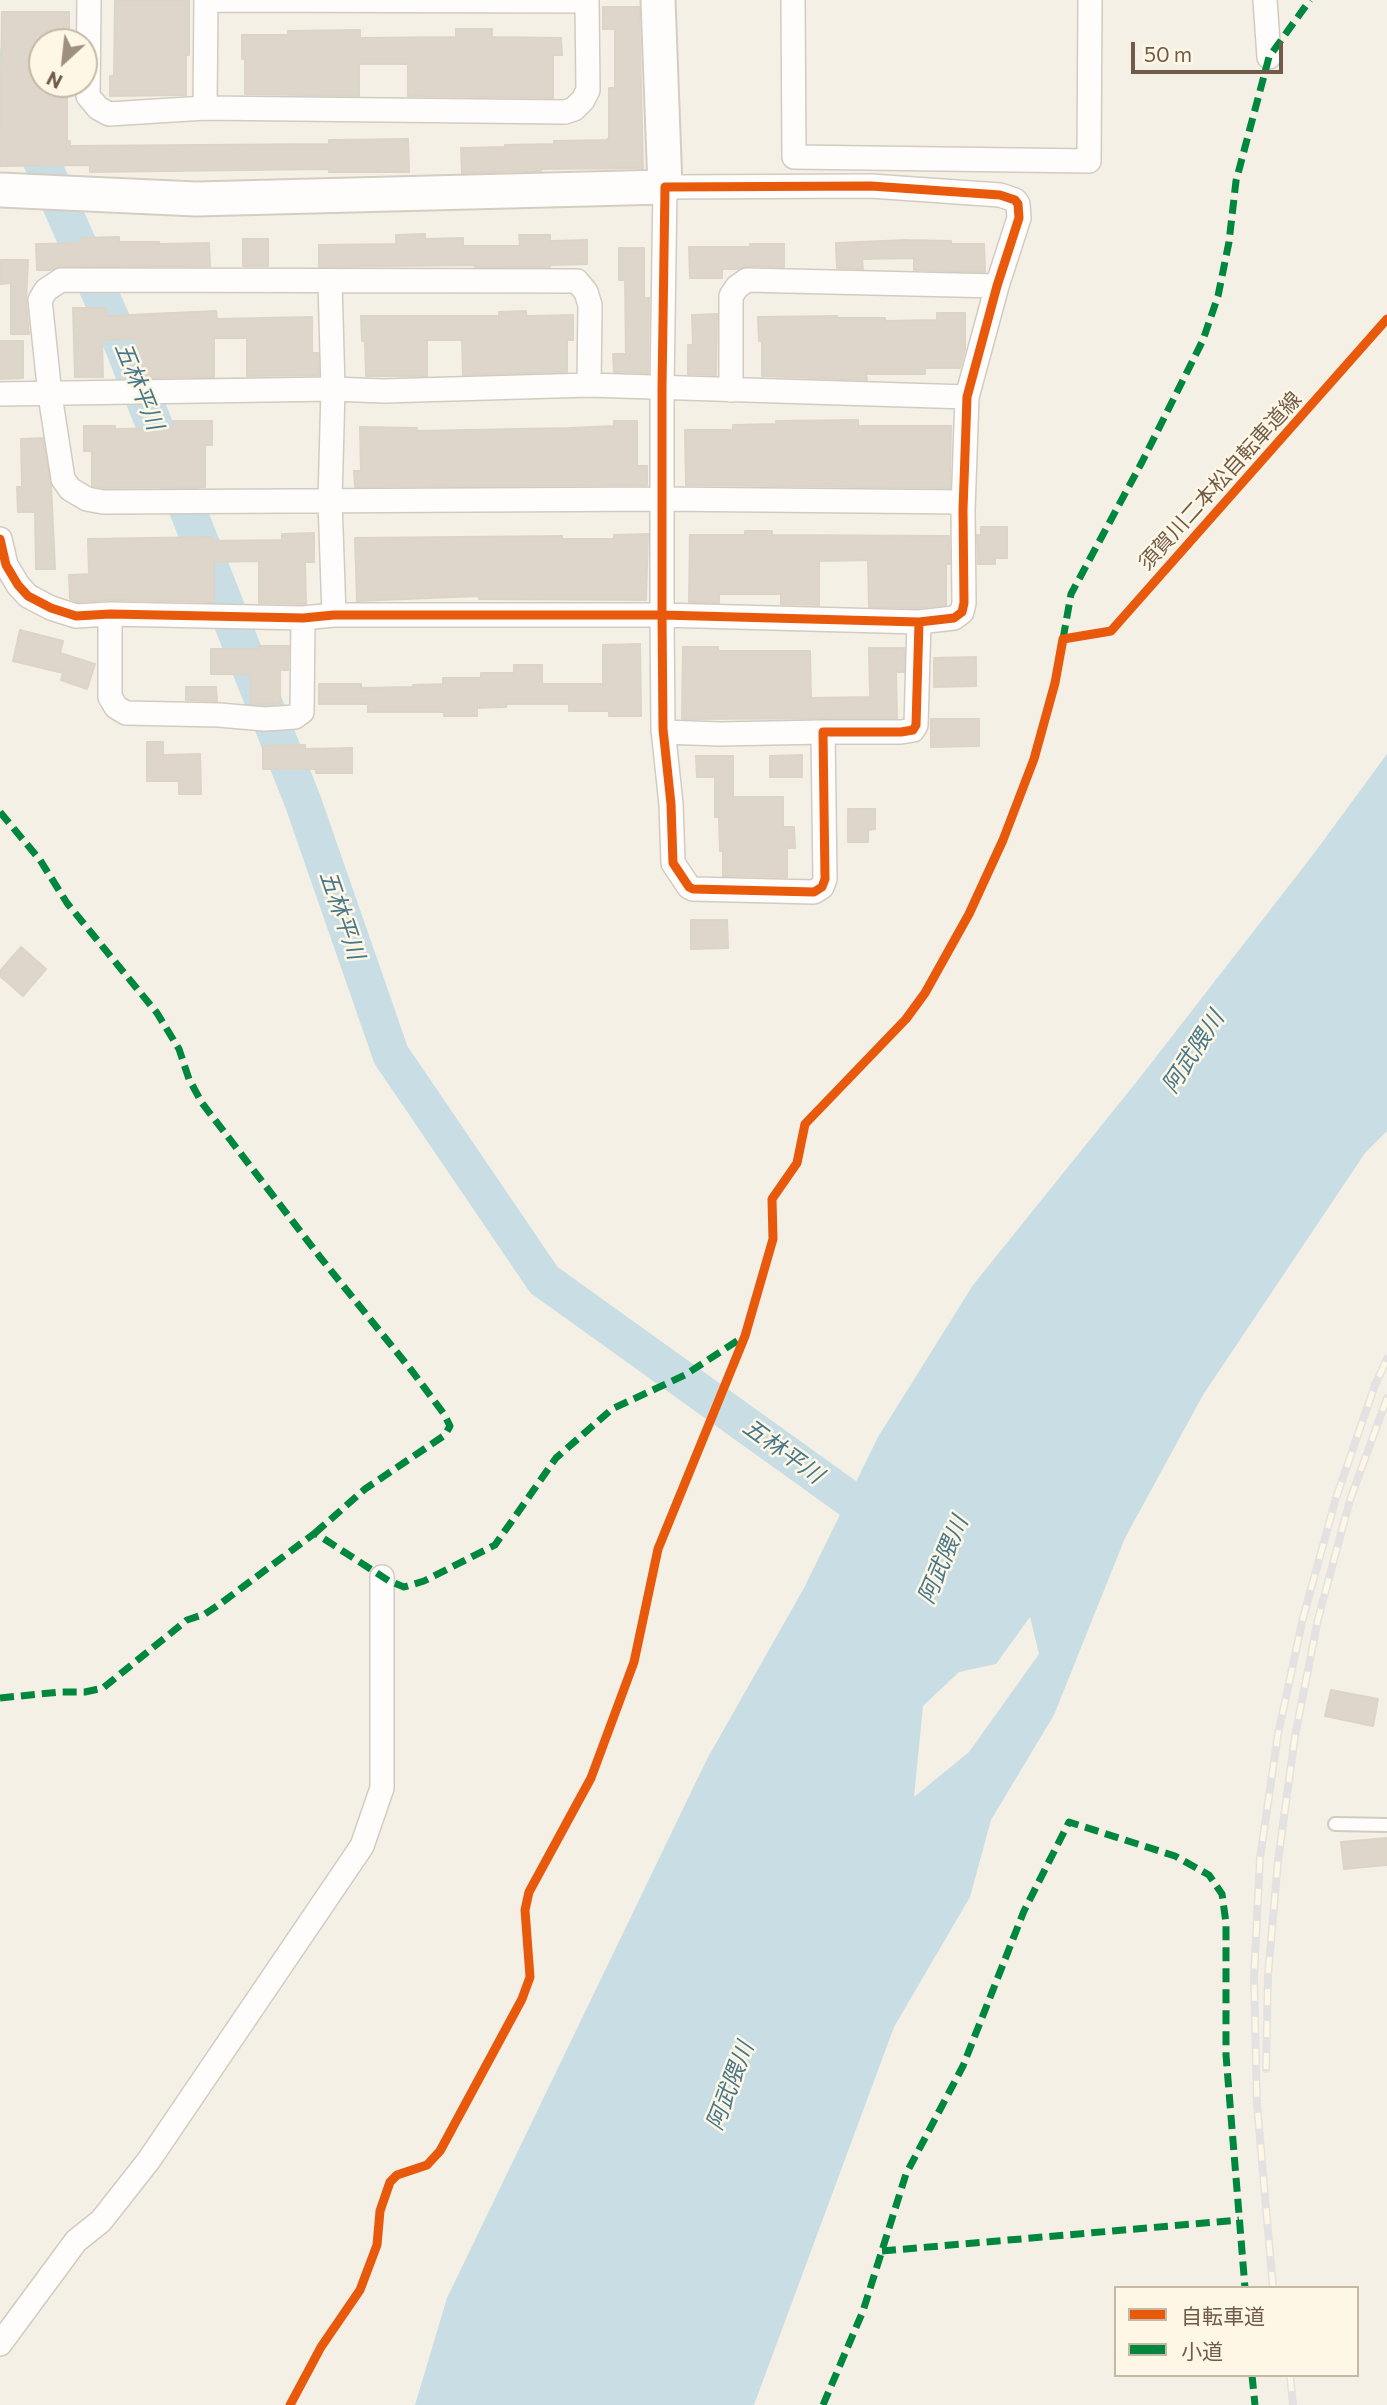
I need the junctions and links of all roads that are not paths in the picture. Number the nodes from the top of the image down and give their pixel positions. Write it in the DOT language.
graph roads {
  1 [pos="89,0"];
  2 [pos="206,0"];
  3 [pos="658,0"];
  4 [pos="793,0"];
  5 [pos="1090,0"];
  6 [pos="1265,0"];
  7 [pos="587,1"];
  8 [pos="1269,57"];
  9 [pos="205,107"];
  10 [pos="665,187"];
  11 [pos="0,190"];
  12 [pos="330,282"];
  13 [pos="998,286"];
  14 [pos="589,386"];
  15 [pos="662,388"];
  16 [pos="332,389"];
  17 [pos="731,390"];
  18 [pos="0,394"];
  19 [pos="50,395"];
  20 [pos="967,397"];
  21 [pos="662,499"];
  22 [pos="330,501"];
  23 [pos="963,502"];
  24 [pos="0,538"];
  25 [pos="110,614"];
  26 [pos="334,615"];
  27 [pos="662,615"];
  28 [pos="303,618"];
  29 [pos="919,622"];
  30 [pos="663,732"];
  31 [pos="822,732"];
  32 [pos="382,1577"];
  33 [pos="1335,1824"];
  34 [pos="1387,1825"];
  35 [pos="0,2344"];
  1 -- 9 [label="street"];
  2 -- 7 [label="street"];
  2 -- 9 [label="street"];
  3 -- 10 [label="street"];
  4 -- 5 [label="street"];
  6 -- 8 [label="street"];
  7 -- 9 [label="street"];
  10 -- 11 [label="street"];
  10 -- 13 [label="street"];
  10 -- 15 [label="street"];
  12 -- 14 [label="street"];
  12 -- 16 [label="street"];
  12 -- 19 [label="street"];
  13 -- 17 [label="street"];
  13 -- 20 [label="street"];
  14 -- 15 [label="street"];
  14 -- 16 [label="street"];
  15 -- 17 [label="street"];
  15 -- 21 [label="street"];
  16 -- 19 [label="street"];
  16 -- 22 [label="street"];
  17 -- 20 [label="street"];
  18 -- 19 [label="street"];
  19 -- 22 [label="street"];
  20 -- 23 [label="street"];
  21 -- 22 [label="street"];
  21 -- 23 [label="street"];
  21 -- 27 [label="street"];
  22 -- 26 [label="street"];
  23 -- 29 [label="street"];
  24 -- 25 [label="street"];
  25 -- 28 [label="street"];
  25 -- 28 [label="street"];
  26 -- 27 [label="street"];
  26 -- 28 [label="street"];
  27 -- 29 [label="street"];
  27 -- 30 [label="street"];
  29 -- 31 [label="street"];
  30 -- 31 [label="street"];
  30 -- 31 [label="street"];
  32 -- 35 [label="street"];
  33 -- 34 [label="lane"];
}
